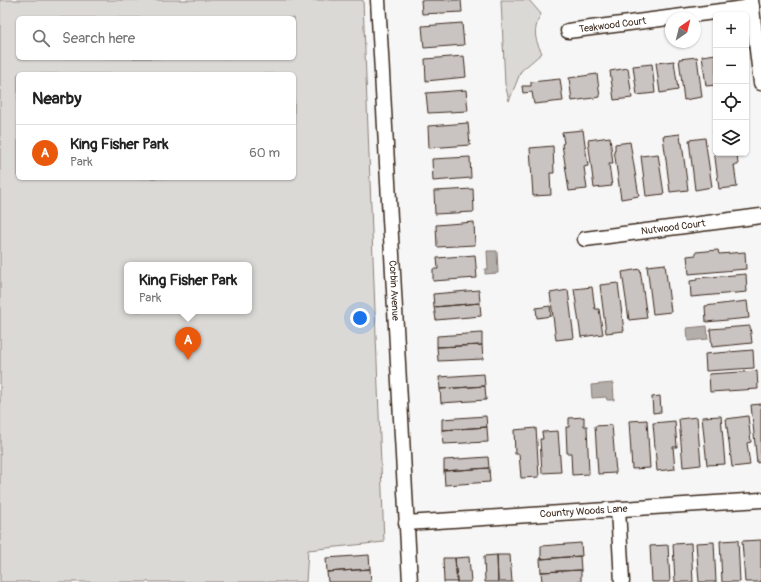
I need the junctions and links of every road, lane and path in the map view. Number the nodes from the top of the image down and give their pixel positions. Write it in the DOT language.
graph roads {
  1 [pos="378,0"];
  2 [pos="752,4"];
  3 [pos="568,31"];
  4 [pos="761,83"];
  5 [pos="761,216"];
  6 [pos="585,239"];
  7 [pos="761,500"];
  8 [pos="618,509"];
  9 [pos="406,522"];
  10 [pos="410,582"];
  11 [pos="622,582"];
  1 -- 9 [label="street, Corbin Avenue"];
  2 -- 3 [label="street, Teakwood Court"];
  2 -- 4 [label="street"];
  5 -- 6 [label="street, Nutwood Court"];
  7 -- 8 [label="street, Country Woods Lane"];
  8 -- 9 [label="street, Country Woods Lane"];
  8 -- 11 [label="street"];
  9 -- 10 [label="street, Corbin Avenue"];
}
